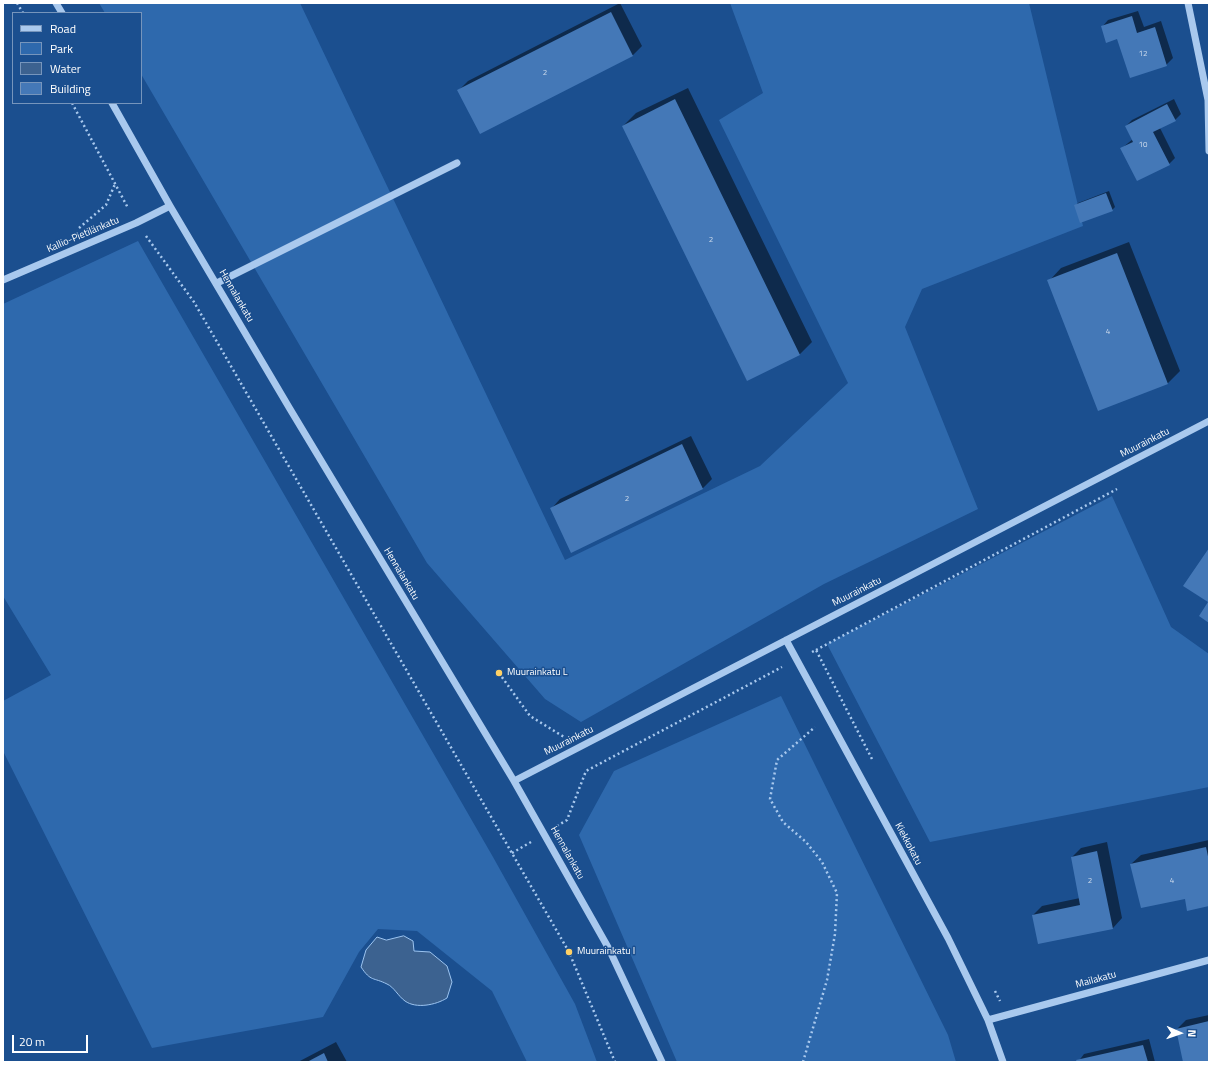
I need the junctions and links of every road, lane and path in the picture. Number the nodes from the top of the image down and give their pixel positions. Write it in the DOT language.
graph roads {
  1 [pos="17,3"];
  2 [pos="56,3"];
  3 [pos="1188,3"];
  4 [pos="22,12"];
  5 [pos="61,12"];
  6 [pos="73,104"];
  7 [pos="113,104"];
  8 [pos="1209,151"];
  9 [pos="457,163"];
  10 [pos="115,183"];
  11 [pos="170,206"];
  12 [pos="136,223"];
  13 [pos="77,231"];
  14 [pos="3,280"];
  15 [pos="217,283"];
  16 [pos="1209,421"];
  17 [pos="1121,487"];
  18 [pos="786,640"];
  19 [pos="816,650"];
  20 [pos="797,659"];
  21 [pos="499,673"];
  22 [pos="827,716"];
  23 [pos="573,750"];
  24 [pos="586,770"];
  25 [pos="514,780"];
  26 [pos="544,834"];
  27 [pos="512,853"];
  28 [pos="1209,960"];
  29 [pos="988,1020"];
  30 [pos="615,1062"];
  31 [pos="662,1062"];
  32 [pos="803,1062"];
  33 [pos="1003,1062"];
  1 -- 4 [label="path"];
  2 -- 5 [label="street"];
  3 -- 8 [label="street"];
  6 -- 10 [label="path"];
  7 -- 11 [label="street, Hennalankatu"];
  9 -- 15 [label="street"];
  10 -- 12 [label="path"];
  10 -- 13 [label="path"];
  11 -- 12 [label="street, Kallio-Pietilänkatu"];
  11 -- 15 [label="street, Hennalankatu"];
  12 -- 14 [label="street, Kallio-Pietilänkatu"];
  12 -- 27 [label="path"];
  15 -- 25 [label="street, Hennalankatu"];
  16 -- 18 [label="street, Muurainkatu"];
  17 -- 19 [label="path"];
  18 -- 20 [label="street, Kiekkokatu"];
  18 -- 23 [label="street, Muurainkatu"];
  20 -- 22 [label="street, Kiekkokatu"];
  20 -- 24 [label="path"];
  21 -- 23 [label="path"];
  22 -- 29 [label="street, Kiekkokatu"];
  22 -- 32 [label="path"];
  23 -- 24 [label="path"];
  23 -- 25 [label="street, Muurainkatu"];
  24 -- 26 [label="path"];
  25 -- 26 [label="street, Hennalankatu"];
  26 -- 27 [label="path"];
  26 -- 31 [label="street, Hennalankatu"];
  27 -- 30 [label="path"];
  28 -- 29 [label="street, Mailakatu"];
  29 -- 33 [label="street, Kiekkokatu"];
}
